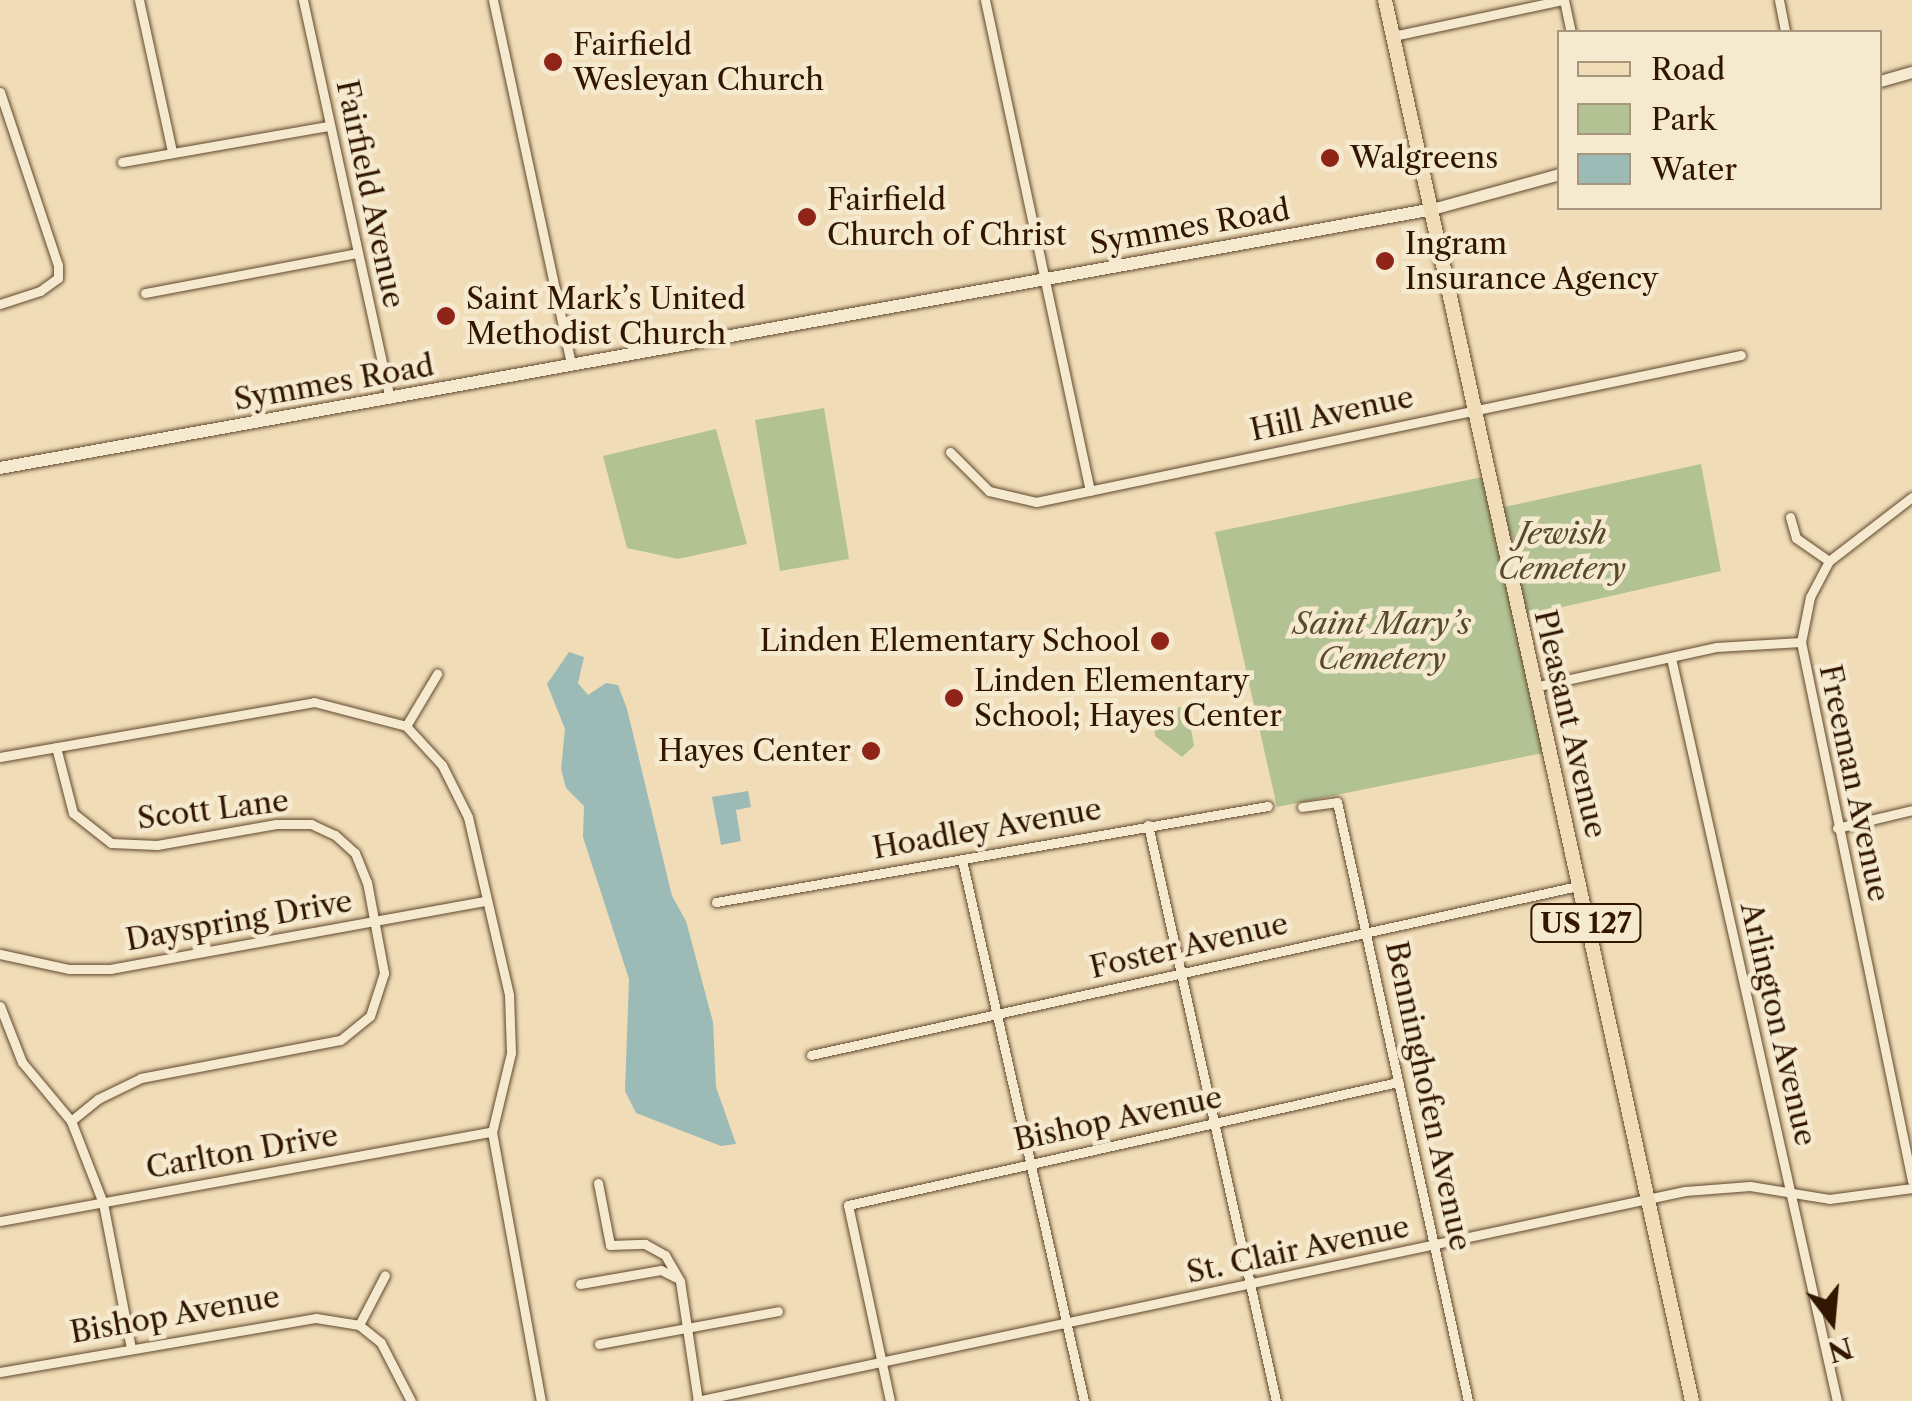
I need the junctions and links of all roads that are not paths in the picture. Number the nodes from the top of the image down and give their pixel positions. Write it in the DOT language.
graph roads {
  1 [pos="139,0"];
  2 [pos="303,0"];
  3 [pos="492,0"];
  4 [pos="985,0"];
  5 [pos="1385,0"];
  6 [pos="1563,0"];
  7 [pos="1779,0"];
  8 [pos="1570,30"];
  9 [pos="1785,30"];
  10 [pos="1392,36"];
  11 [pos="1912,72"];
  12 [pos="1882,80"];
  13 [pos="0,92"];
  14 [pos="328,126"];
  15 [pos="172,152"];
  16 [pos="122,162"];
  17 [pos="1557,175"];
  18 [pos="1428,210"];
  19 [pos="357,253"];
  20 [pos="1046,277"];
  21 [pos="146,293"];
  22 [pos="0,304"];
  23 [pos="1740,355"];
  24 [pos="571,364"];
  25 [pos="390,399"];
  26 [pos="1471,410"];
  27 [pos="950,452"];
  28 [pos="0,468"];
  29 [pos="1090,491"];
  30 [pos="1912,497"];
  31 [pos="1790,517"];
  32 [pos="1829,561"];
  33 [pos="1801,642"];
  34 [pos="1670,658"];
  35 [pos="437,674"];
  36 [pos="1534,687"];
  37 [pos="406,726"];
  38 [pos="56,748"];
  39 [pos="0,757"];
  40 [pos="1268,806"];
  41 [pos="1302,807"];
  42 [pos="1912,810"];
  43 [pos="1148,825"];
  44 [pos="1837,828"];
  45 [pos="962,860"];
  46 [pos="1578,886"];
  47 [pos="486,901"];
  48 [pos="716,902"];
  49 [pos="374,923"];
  50 [pos="1366,932"];
  51 [pos="0,954"];
  52 [pos="1182,972"];
  53 [pos="0,1006"];
  54 [pos="997,1016"];
  55 [pos="811,1055"];
  56 [pos="1398,1082"];
  57 [pos="72,1121"];
  58 [pos="1214,1124"];
  59 [pos="492,1132"];
  60 [pos="1029,1163"];
  61 [pos="598,1183"];
  62 [pos="1912,1184"];
  63 [pos="1790,1190"];
  64 [pos="1647,1200"];
  65 [pos="104,1203"];
  66 [pos="0,1221"];
  67 [pos="1434,1246"];
  68 [pos="385,1275"];
  69 [pos="680,1281"];
  70 [pos="580,1284"];
  71 [pos="1250,1287"];
  72 [pos="778,1312"];
  73 [pos="360,1325"];
  74 [pos="1067,1326"];
  75 [pos="688,1330"];
  76 [pos="598,1344"];
  77 [pos="131,1348"];
  78 [pos="883,1366"];
  79 [pos="0,1372"];
  80 [pos="740,1398"];
  81 [pos="411,1401"];
  82 [pos="540,1401"];
  83 [pos="698,1401"];
  84 [pos="890,1401"];
  85 [pos="1084,1401"];
  86 [pos="1276,1401"];
  87 [pos="1468,1401"];
  88 [pos="1692,1401"];
  89 [pos="1837,1401"];
  1 -- 15 [label="street"];
  2 -- 14 [label="street, Fairfield Avenue"];
  3 -- 24 [label="street"];
  4 -- 20 [label="street"];
  5 -- 10 [label="main road, Pleasant Avenue / US 127"];
  6 -- 8 [label="street"];
  6 -- 10 [label="street"];
  7 -- 9 [label="street"];
  10 -- 18 [label="main road, Pleasant Avenue / US 127"];
  11 -- 12 [label="street"];
  13 -- 22 [label="street"];
  14 -- 15 [label="street"];
  14 -- 19 [label="street, Fairfield Avenue"];
  15 -- 16 [label="street"];
  17 -- 18 [label="street, Symmes Road"];
  18 -- 20 [label="main road, Symmes Road"];
  18 -- 26 [label="main road, Pleasant Avenue / US 127"];
  19 -- 21 [label="street"];
  19 -- 25 [label="street, Fairfield Avenue"];
  20 -- 24 [label="main road, Symmes Road"];
  20 -- 29 [label="street"];
  23 -- 26 [label="street, Hill Avenue"];
  24 -- 25 [label="main road, Symmes Road"];
  25 -- 28 [label="main road, Symmes Road"];
  26 -- 29 [label="street, Hill Avenue"];
  26 -- 36 [label="main road, Pleasant Avenue / US 127"];
  27 -- 29 [label="street, Hill Avenue"];
  30 -- 32 [label="street, Freeman Avenue"];
  31 -- 32 [label="street"];
  32 -- 33 [label="street, Freeman Avenue"];
  33 -- 34 [label="street"];
  33 -- 44 [label="street, Freeman Avenue"];
  34 -- 36 [label="street"];
  34 -- 63 [label="street, Arlington Avenue"];
  35 -- 37 [label="street"];
  36 -- 46 [label="main road, Pleasant Avenue / US 127"];
  37 -- 38 [label="street"];
  37 -- 47 [label="street"];
  38 -- 39 [label="street"];
  38 -- 49 [label="street, Scott Lane"];
  40 -- 43 [label="street, Hoadley Avenue"];
  41 -- 50 [label="street, Benninghofen Avenue"];
  42 -- 44 [label="street"];
  43 -- 45 [label="street, Hoadley Avenue"];
  43 -- 52 [label="street"];
  44 -- 62 [label="street, Freeman Avenue"];
  45 -- 48 [label="street, Hoadley Avenue"];
  45 -- 54 [label="street"];
  46 -- 50 [label="street, Foster Avenue"];
  46 -- 64 [label="main road, Pleasant Avenue / US 127"];
  47 -- 49 [label="street, Dayspring Drive"];
  47 -- 59 [label="street"];
  49 -- 51 [label="street, Dayspring Drive"];
  49 -- 57 [label="street, Scott Lane"];
  50 -- 52 [label="street, Foster Avenue"];
  50 -- 56 [label="street, Benninghofen Avenue"];
  52 -- 54 [label="street, Foster Avenue"];
  52 -- 58 [label="street"];
  53 -- 57 [label="street"];
  54 -- 55 [label="street, Foster Avenue"];
  54 -- 60 [label="street"];
  56 -- 58 [label="street, Bishop Avenue"];
  56 -- 67 [label="street, Benninghofen Avenue"];
  57 -- 65 [label="street"];
  58 -- 60 [label="street, Bishop Avenue"];
  58 -- 71 [label="street"];
  59 -- 65 [label="street, Carlton Drive"];
  59 -- 82 [label="street"];
  60 -- 74 [label="street"];
  60 -- 78 [label="street, Bishop Avenue"];
  61 -- 69 [label="street"];
  62 -- 63 [label="street, St. Clair Avenue"];
  63 -- 64 [label="street, St. Clair Avenue"];
  63 -- 89 [label="street, Arlington Avenue"];
  64 -- 67 [label="street, St. Clair Avenue"];
  64 -- 88 [label="main road, Pleasant Avenue / US 127"];
  65 -- 66 [label="street, Carlton Drive"];
  65 -- 77 [label="street"];
  67 -- 71 [label="street, St. Clair Avenue"];
  67 -- 87 [label="street, Benninghofen Avenue"];
  68 -- 73 [label="street"];
  69 -- 70 [label="street"];
  69 -- 75 [label="street"];
  71 -- 74 [label="street, St. Clair Avenue"];
  71 -- 86 [label="street"];
  72 -- 75 [label="street"];
  73 -- 77 [label="street, Bishop Avenue"];
  73 -- 81 [label="street"];
  74 -- 78 [label="street, St. Clair Avenue"];
  74 -- 85 [label="street"];
  75 -- 76 [label="street"];
  75 -- 83 [label="street"];
  77 -- 79 [label="street, Bishop Avenue"];
  78 -- 80 [label="street, St. Clair Avenue"];
  78 -- 84 [label="street"];
  80 -- 83 [label="street, St. Clair Avenue"];
}
